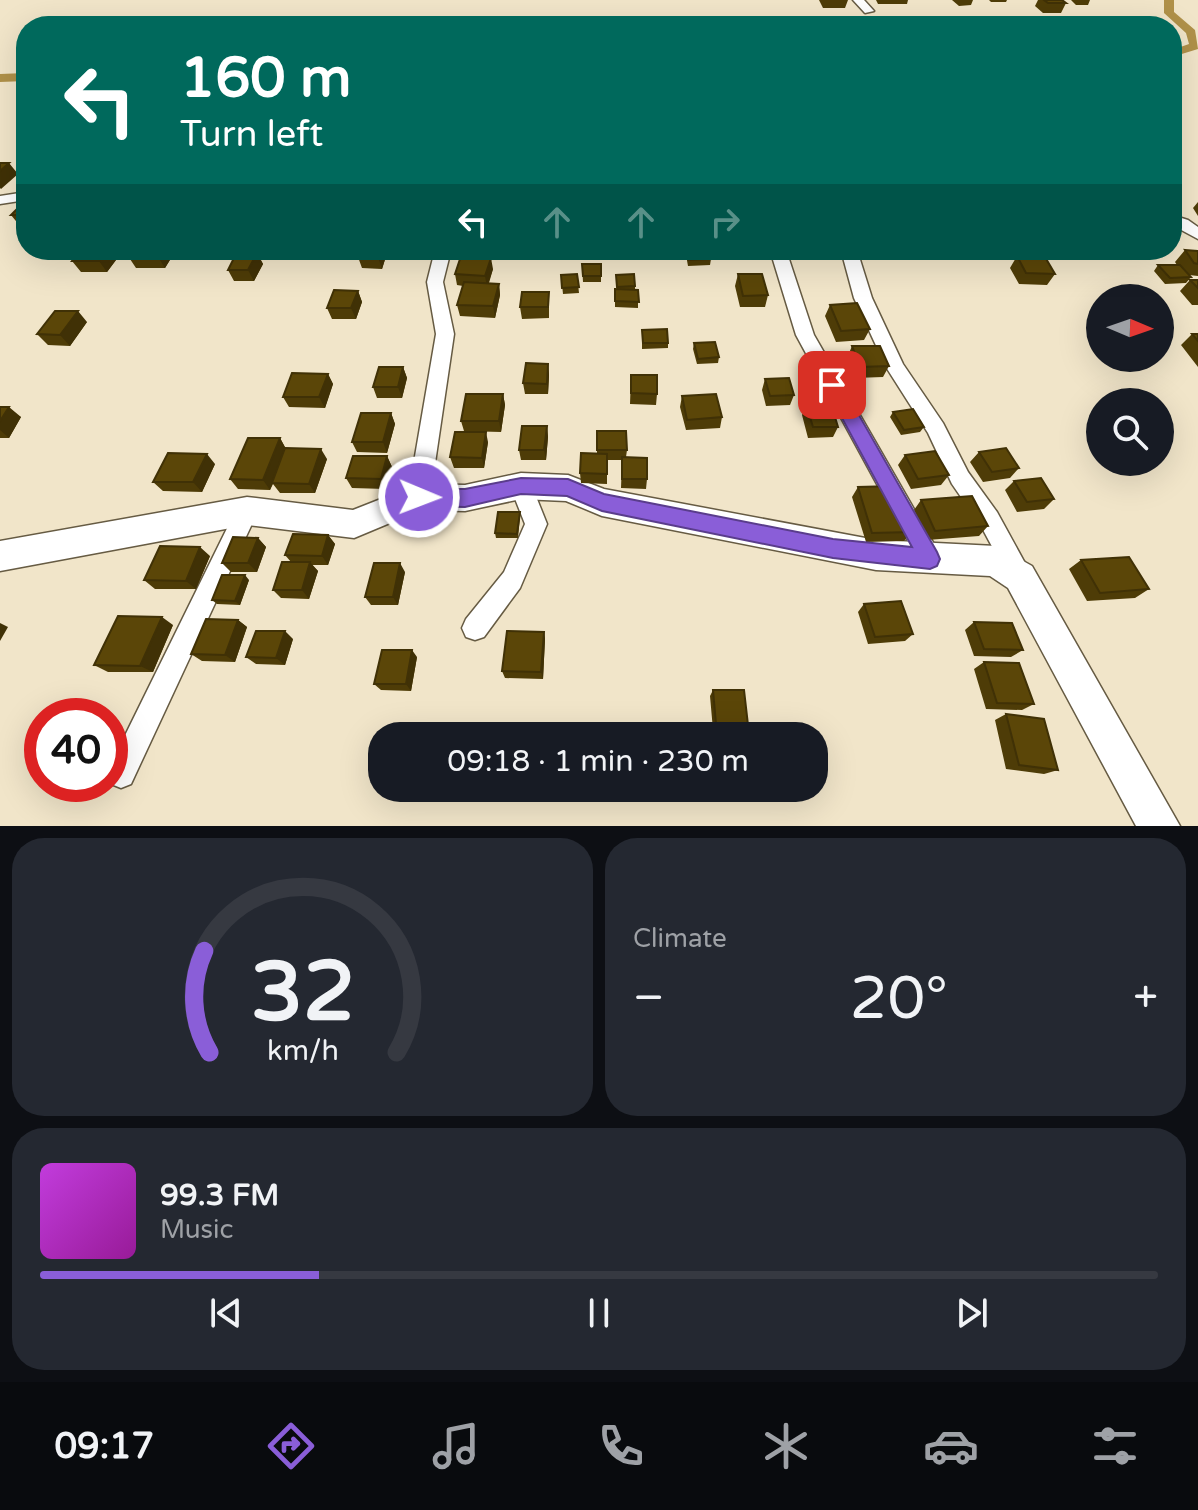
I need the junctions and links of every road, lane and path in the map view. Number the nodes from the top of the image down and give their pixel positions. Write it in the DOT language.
graph roads {
  1 [pos="858,0"];
  2 [pos="869,11"];
  3 [pos="440,260"];
  4 [pos="781,260"];
  5 [pos="852,260"];
  6 [pos="521,486"];
  7 [pos="419,497"];
  8 [pos="247,511"];
  9 [pos="0,556"];
  10 [pos="930,559"];
  11 [pos="1020,577"];
  12 [pos="475,628"];
  13 [pos="128,759"];
  14 [pos="1159,826"];
  1 -- 2 [label="street"];
  3 -- 7 [label="street"];
  4 -- 10 [label="street"];
  5 -- 11 [label="street"];
  6 -- 7 [label="street"];
  6 -- 10 [label="street"];
  6 -- 12 [label="street"];
  7 -- 8 [label="street"];
  8 -- 9 [label="street"];
  8 -- 13 [label="street"];
  10 -- 11 [label="street"];
  11 -- 14 [label="street"];
}
